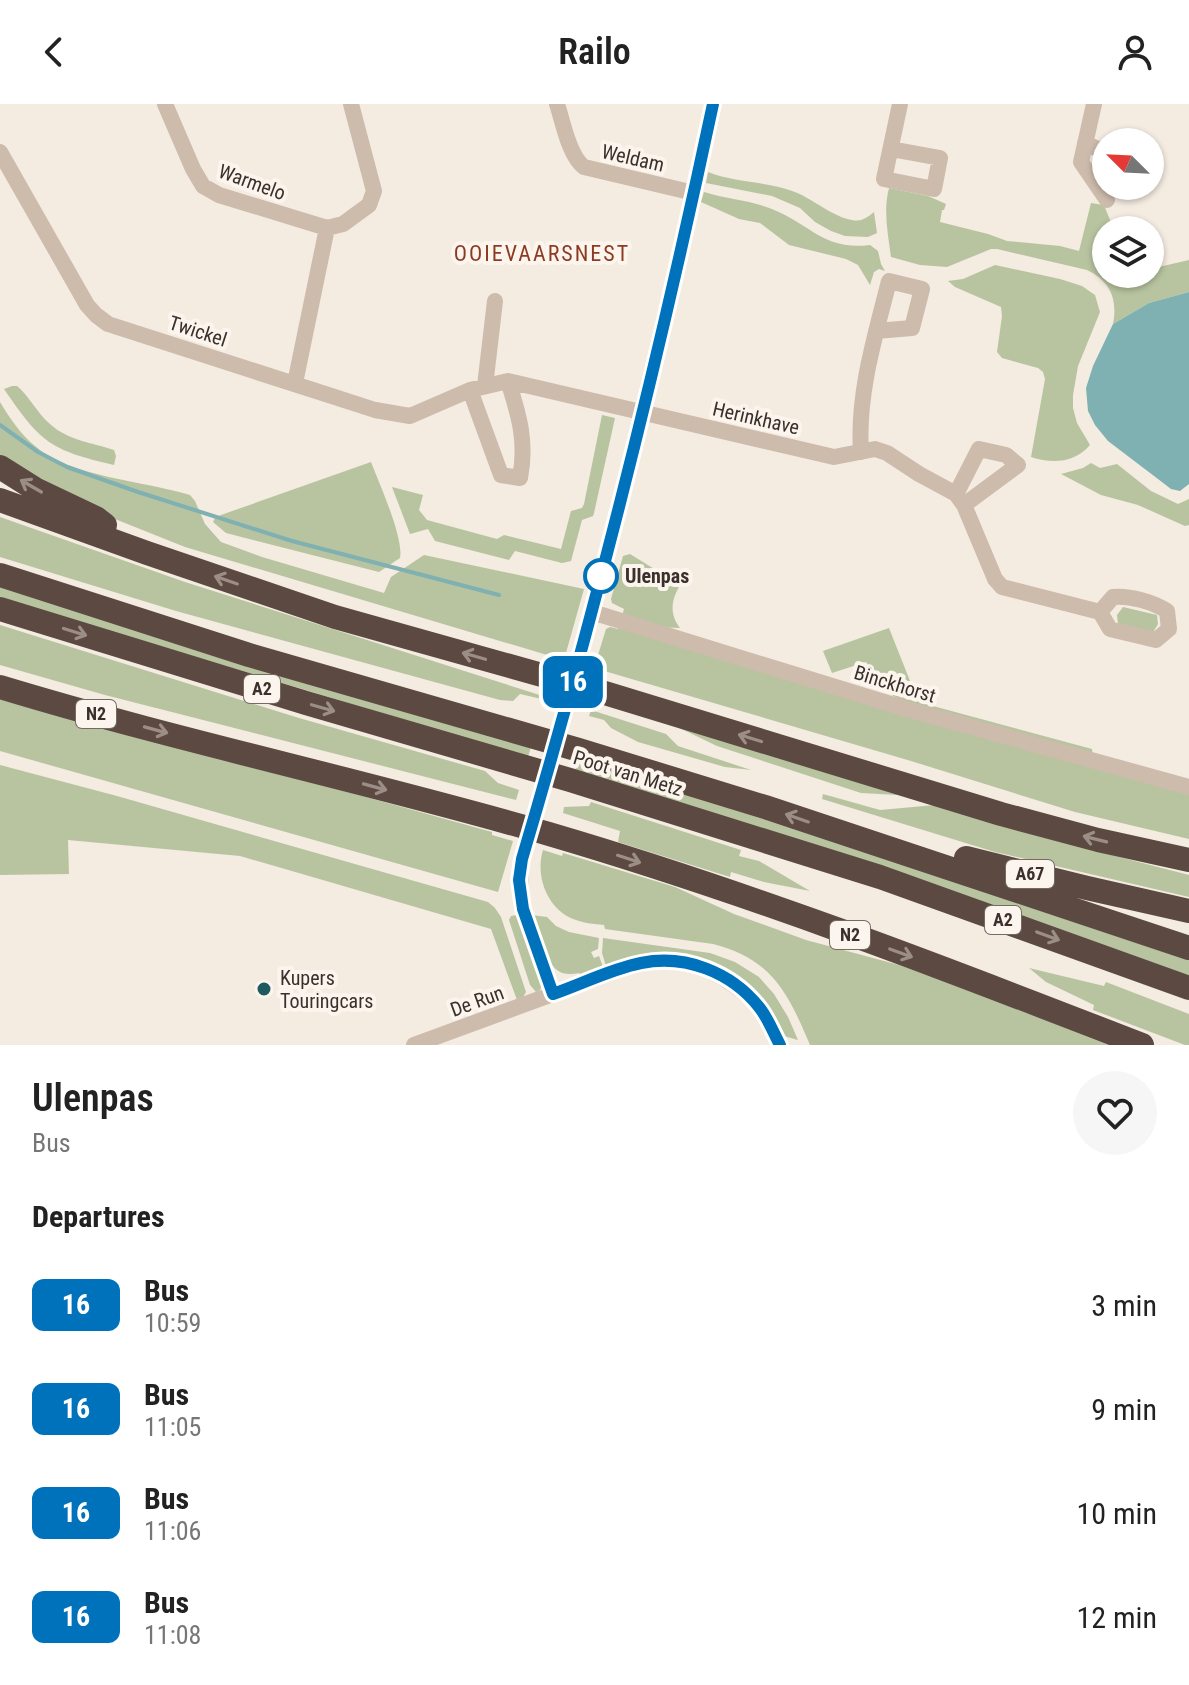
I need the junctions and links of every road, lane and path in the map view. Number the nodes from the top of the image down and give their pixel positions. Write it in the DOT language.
graph roads {
  1 [pos="165,104"];
  2 [pos="351,104"];
  3 [pos="557,104"];
  4 [pos="713,104"];
  5 [pos="900,104"];
  6 [pos="1094,104"];
  7 [pos="1085,143"];
  8 [pos="1092,146"];
  9 [pos="891,149"];
  10 [pos="0,152"];
  11 [pos="1092,178"];
  12 [pos="694,193"];
  13 [pos="327,228"];
  14 [pos="495,301"];
  15 [pos="876,331"];
  16 [pos="508,381"];
  17 [pos="295,383"];
  18 [pos="477,388"];
  19 [pos="642,412"];
  20 [pos="861,452"];
  21 [pos="0,467"];
  22 [pos="0,500"];
  23 [pos="615,524"];
  24 [pos="147,553"];
  25 [pos="0,575"];
  26 [pos="0,609"];
  27 [pos="1100,612"];
  28 [pos="0,687"];
  29 [pos="1189,787"];
  30 [pos="871,843"];
  31 [pos="1183,860"];
  32 [pos="1189,911"];
  33 [pos="1189,948"];
  34 [pos="1189,988"];
  35 [pos="553,994"];
  36 [pos="414,1045"];
  37 [pos="780,1045"];
  38 [pos="1142,1045"];
  1 -- 13 [label="street, Warmelo"];
  2 -- 13 [label="street"];
  3 -- 12 [label="street, Weldam"];
  4 -- 12 [label="street"];
  5 -- 9 [label="street"];
  6 -- 7 [label="street"];
  7 -- 8 [label="street"];
  7 -- 11 [label="street"];
  10 -- 17 [label="street, Twickel"];
  12 -- 19 [label="street"];
  13 -- 17 [label="street"];
  14 -- 18 [label="street"];
  15 -- 20 [label="street"];
  16 -- 18 [label="street, Twickel"];
  16 -- 18 [label="street"];
  16 -- 19 [label="street, Twickel"];
  17 -- 18 [label="street, Twickel"];
  19 -- 20 [label="street, Herinkhave"];
  19 -- 23 [label="street"];
  20 -- 27 [label="street, Herinkhave"];
  24 -- 21 [label="highway, one-way"];
  22 -- 24 [label="highway"];
  31 -- 24 [label="highway, one-way"];
  30 -- 25 [label="highway, Poot van Metz / A2, one-way"];
  26 -- 34 [label="highway, Poot van Metz / A2, one-way"];
  28 -- 38 [label="highway, N2, one-way"];
  29 -- 35 [label="street, Binckhorst"];
  30 -- 32 [label="highway, A67"];
  30 -- 33 [label="highway, Poot van Metz / A2"];
  35 -- 36 [label="street, De Run"];
  35 -- 37 [label="street, De Run"];
}
